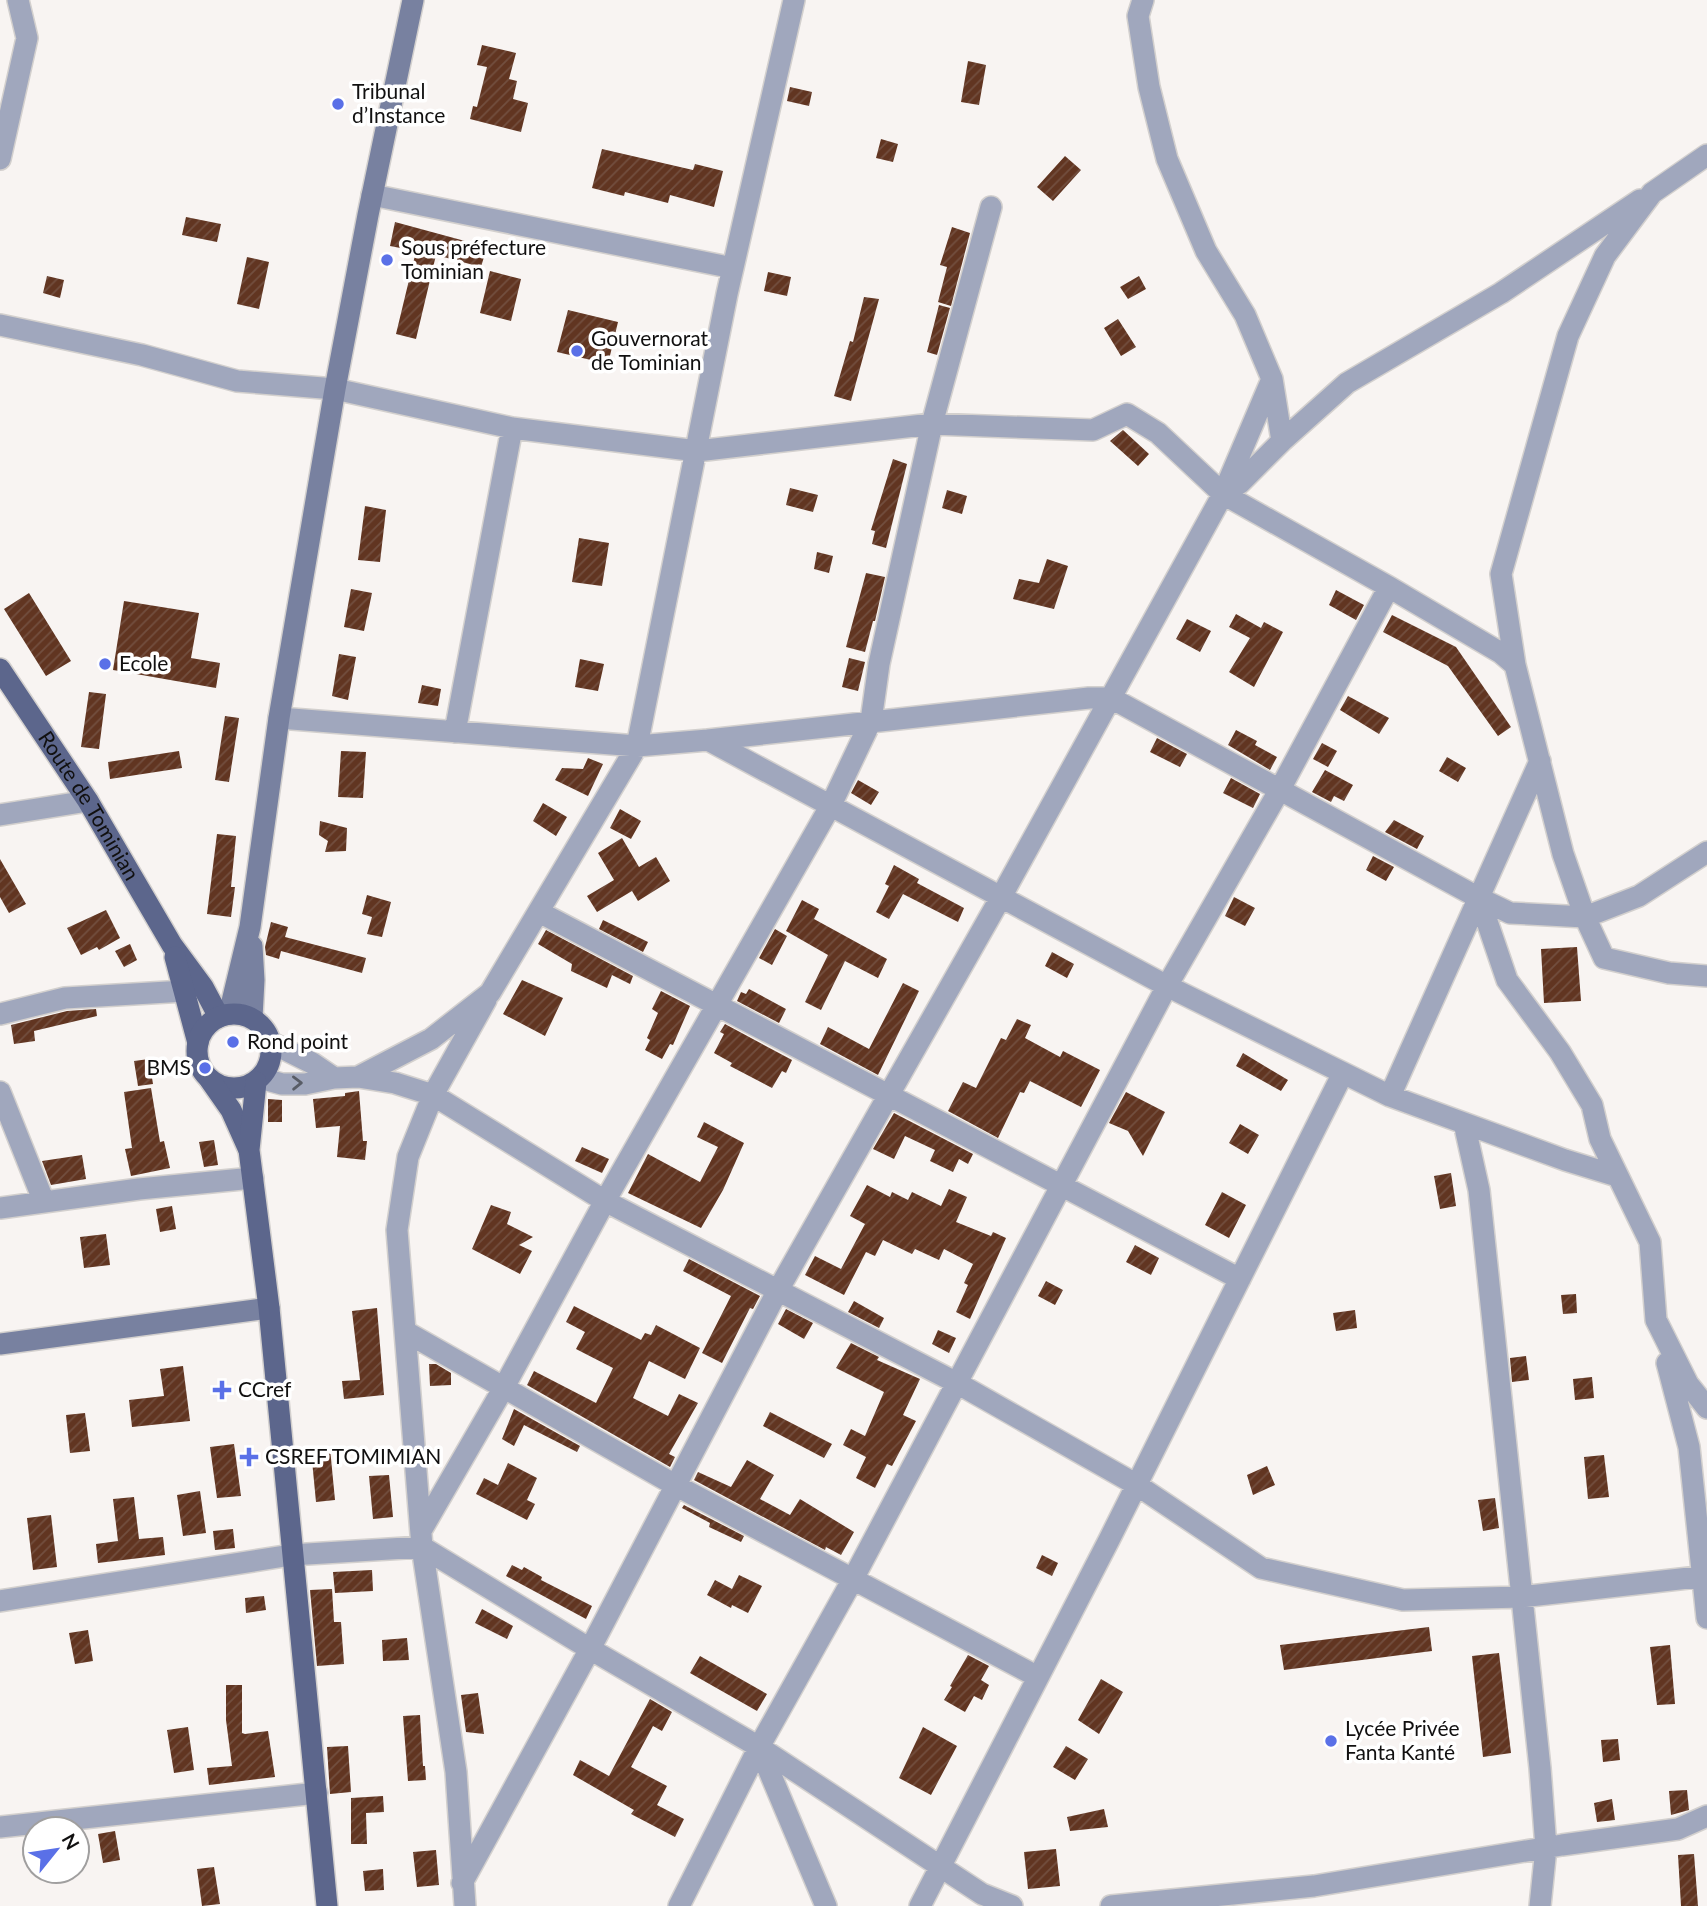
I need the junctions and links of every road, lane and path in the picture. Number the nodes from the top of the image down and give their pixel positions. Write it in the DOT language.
graph roads {
  1 [pos="18,0"];
  2 [pos="414,0"];
  3 [pos="794,0"];
  4 [pos="1143,0"];
  5 [pos="1707,155"];
  6 [pos="0,159"];
  7 [pos="1652,193"];
  8 [pos="372,195"];
  9 [pos="991,207"];
  10 [pos="733,268"];
  11 [pos="0,324"];
  12 [pos="1272,379"];
  13 [pos="335,389"];
  14 [pos="932,424"];
  15 [pos="512,428"];
  16 [pos="1282,441"];
  17 [pos="697,451"];
  18 [pos="1223,494"];
  19 [pos="1389,587"];
  20 [pos="1515,665"];
  21 [pos="0,669"];
  22 [pos="1111,698"];
  23 [pos="279,718"];
  24 [pos="871,721"];
  25 [pos="455,732"];
  26 [pos="708,740"];
  27 [pos="637,746"];
  28 [pos="1541,761"];
  29 [pos="1279,791"];
  30 [pos="88,801"];
  31 [pos="831,805"];
  32 [pos="0,815"];
  33 [pos="1707,852"];
  34 [pos="1001,897"];
  35 [pos="1479,898"];
  36 [pos="539,912"];
  37 [pos="1585,917"];
  38 [pos="250,927"];
  39 [pos="172,945"];
  40 [pos="1707,976"];
  41 [pos="1167,986"];
  42 [pos="185,991"];
  43 [pos="490,993"];
  44 [pos="718,1003"];
  45 [pos="0,1014"];
  46 [pos="224,1015"];
  47 [pos="252,1018"];
  48 [pos="270,1042"];
  49 [pos="198,1043"];
  50 [pos="1343,1073"];
  51 [pos="358,1077"];
  52 [pos="334,1078"];
  53 [pos="210,1080"];
  54 [pos="258,1080"];
  55 [pos="0,1092"];
  56 [pos="889,1094"];
  57 [pos="433,1096"];
  58 [pos="1390,1096"];
  59 [pos="1464,1123"];
  60 [pos="249,1150"];
  61 [pos="1617,1176"];
  62 [pos="253,1178"];
  63 [pos="1062,1185"];
  64 [pos="606,1201"];
  65 [pos="44,1202"];
  66 [pos="0,1208"];
  67 [pos="1240,1279"];
  68 [pos="777,1292"];
  69 [pos="269,1308"];
  70 [pos="1656,1320"];
  71 [pos="406,1332"];
  72 [pos="0,1344"];
  73 [pos="957,1383"];
  74 [pos="503,1389"];
  75 [pos="1707,1408"];
  76 [pos="675,1485"];
  77 [pos="1137,1485"];
  78 [pos="422,1538"];
  79 [pos="291,1555"];
  80 [pos="1705,1576"];
  81 [pos="853,1579"];
  82 [pos="1521,1597"];
  83 [pos="0,1601"];
  84 [pos="1707,1618"];
  85 [pos="590,1649"];
  86 [pos="1038,1677"];
  87 [pos="759,1747"];
  88 [pos="317,1793"];
  89 [pos="1707,1816"];
  90 [pos="0,1827"];
  91 [pos="1546,1848"];
  92 [pos="940,1866"];
  93 [pos="463,1883"];
  94 [pos="327,1906"];
  95 [pos="465,1906"];
  96 [pos="679,1906"];
  97 [pos="825,1906"];
  98 [pos="920,1906"];
  99 [pos="1012,1906"];
  100 [pos="1111,1906"];
  101 [pos="1540,1906"];
  1 -- 6 [label="street"];
  2 -- 8 [label="street"];
  3 -- 10 [label="street"];
  4 -- 12 [label="street"];
  5 -- 7 [label="street"];
  7 -- 16 [label="street"];
  7 -- 20 [label="street"];
  8 -- 10 [label="street"];
  8 -- 13 [label="street"];
  9 -- 14 [label="street"];
  10 -- 17 [label="street"];
  11 -- 13 [label="street"];
  12 -- 16 [label="street"];
  12 -- 18 [label="street"];
  13 -- 15 [label="street"];
  13 -- 23 [label="street"];
  14 -- 17 [label="street"];
  14 -- 18 [label="street"];
  14 -- 24 [label="street"];
  15 -- 17 [label="street"];
  15 -- 25 [label="street"];
  16 -- 18 [label="street"];
  17 -- 27 [label="street"];
  18 -- 19 [label="street"];
  18 -- 22 [label="street"];
  19 -- 20 [label="street"];
  19 -- 29 [label="street"];
  20 -- 28 [label="street"];
  21 -- 30 [label="main road, Route de Tominian"];
  22 -- 24 [label="street"];
  22 -- 29 [label="street"];
  22 -- 34 [label="street"];
  23 -- 25 [label="street"];
  23 -- 38 [label="street"];
  24 -- 26 [label="street"];
  24 -- 31 [label="street"];
  25 -- 27 [label="street"];
  26 -- 27 [label="street"];
  26 -- 31 [label="street"];
  27 -- 36 [label="street"];
  28 -- 35 [label="street"];
  28 -- 37 [label="street"];
  29 -- 35 [label="street"];
  29 -- 41 [label="street"];
  30 -- 32 [label="street"];
  30 -- 39 [label="main road, Route de Tominian"];
  31 -- 34 [label="street"];
  31 -- 44 [label="street"];
  33 -- 37 [label="street"];
  34 -- 41 [label="street"];
  34 -- 56 [label="street"];
  35 -- 37 [label="street"];
  35 -- 58 [label="street"];
  35 -- 61 [label="street"];
  36 -- 43 [label="street"];
  36 -- 44 [label="street"];
  37 -- 40 [label="street"];
  38 -- 46 [label="street"];
  38 -- 47 [label="street"];
  39 -- 42 [label="main road"];
  39 -- 46 [label="main road"];
  41 -- 50 [label="street"];
  41 -- 63 [label="street"];
  42 -- 45 [label="street"];
  42 -- 49 [label="main road"];
  43 -- 51 [label="street"];
  43 -- 57 [label="street"];
  44 -- 56 [label="street"];
  44 -- 64 [label="street"];
  46 -- 47 [label="main road"];
  46 -- 49 [label="main road"];
  47 -- 48 [label="main road"];
  48 -- 52 [label="street"];
  48 -- 54 [label="main road"];
  49 -- 53 [label="main road"];
  50 -- 58 [label="street"];
  50 -- 67 [label="street"];
  51 -- 52 [label="street"];
  51 -- 57 [label="street"];
  54 -- 52 [label="street, one-way"];
  53 -- 54 [label="main road"];
  53 -- 60 [label="main road"];
  54 -- 60 [label="main road"];
  55 -- 65 [label="street"];
  56 -- 63 [label="street"];
  56 -- 68 [label="street"];
  57 -- 64 [label="street"];
  57 -- 71 [label="street"];
  58 -- 59 [label="street"];
  59 -- 61 [label="street"];
  59 -- 82 [label="street"];
  60 -- 62 [label="main road"];
  61 -- 70 [label="street"];
  62 -- 65 [label="street"];
  62 -- 69 [label="main road"];
  63 -- 67 [label="street"];
  63 -- 73 [label="street"];
  64 -- 68 [label="street"];
  64 -- 74 [label="street"];
  65 -- 66 [label="street"];
  67 -- 77 [label="street"];
  68 -- 73 [label="street"];
  68 -- 76 [label="street"];
  69 -- 72 [label="street"];
  69 -- 79 [label="main road"];
  70 -- 75 [label="street"];
  70 -- 80 [label="street"];
  71 -- 74 [label="street"];
  71 -- 78 [label="street"];
  73 -- 77 [label="street"];
  73 -- 81 [label="street"];
  74 -- 76 [label="street"];
  74 -- 78 [label="street"];
  76 -- 81 [label="street"];
  76 -- 85 [label="street"];
  77 -- 82 [label="street"];
  77 -- 86 [label="street"];
  78 -- 79 [label="street"];
  78 -- 85 [label="street"];
  78 -- 93 [label="street"];
  79 -- 83 [label="street"];
  79 -- 88 [label="main road"];
  80 -- 82 [label="street"];
  80 -- 84 [label="street"];
  81 -- 86 [label="street"];
  81 -- 87 [label="street"];
  82 -- 91 [label="street"];
  85 -- 87 [label="street"];
  85 -- 93 [label="street"];
  86 -- 92 [label="street"];
  87 -- 92 [label="street"];
  87 -- 96 [label="street"];
  87 -- 97 [label="street"];
  88 -- 90 [label="street"];
  88 -- 94 [label="main road"];
  89 -- 91 [label="street"];
  91 -- 100 [label="street"];
  91 -- 101 [label="street"];
  92 -- 98 [label="street"];
  92 -- 99 [label="street"];
  93 -- 95 [label="street"];
}
